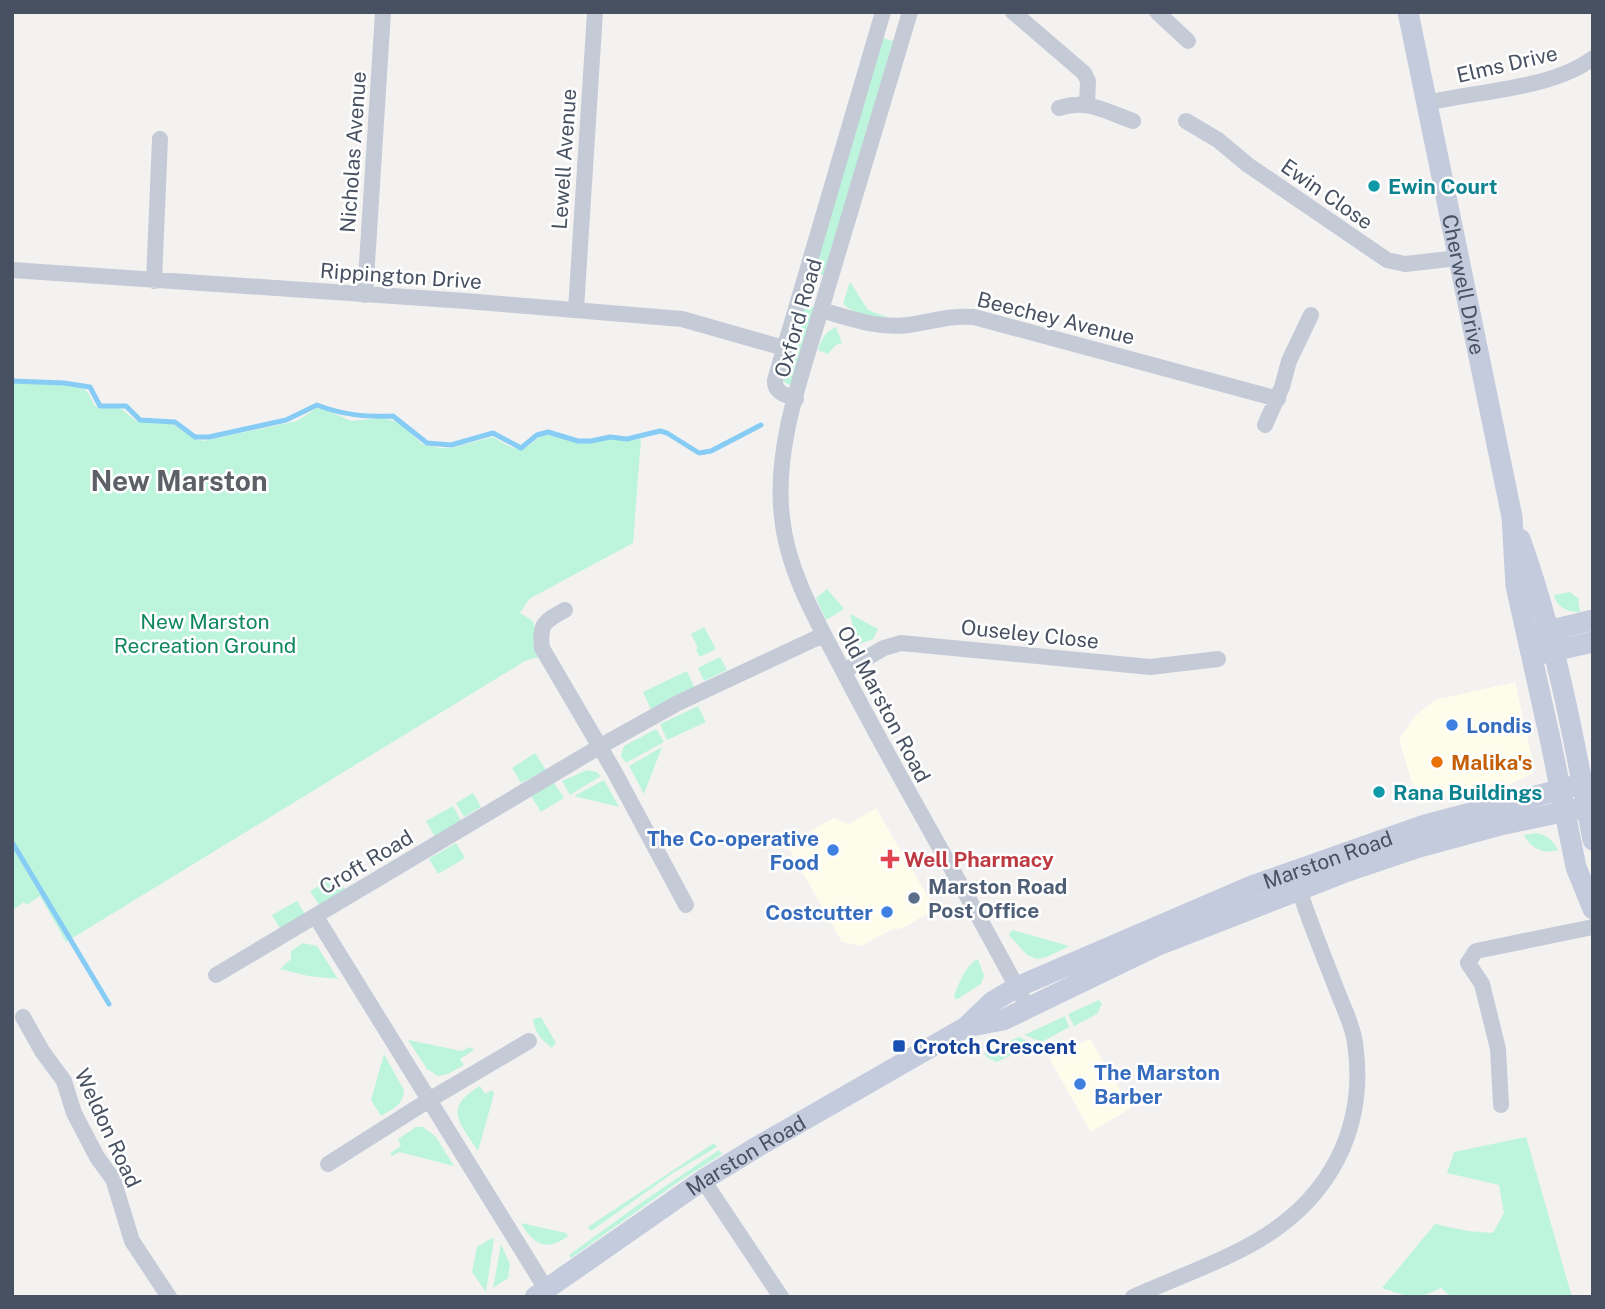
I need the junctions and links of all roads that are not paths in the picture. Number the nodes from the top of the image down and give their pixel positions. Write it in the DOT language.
graph roads {
  1 [pos="383,12"];
  2 [pos="595,12"];
  3 [pos="883,12"];
  4 [pos="910,12"];
  5 [pos="1013,12"];
  6 [pos="1157,12"];
  7 [pos="1408,12"];
  8 [pos="1188,41"];
  9 [pos="1593,58"];
  10 [pos="1427,103"];
  11 [pos="1087,104"];
  12 [pos="1059,108"];
  13 [pos="1133,121"];
  14 [pos="1186,121"];
  15 [pos="160,139"];
  16 [pos="1458,258"];
  17 [pos="12,270"];
  18 [pos="153,281"];
  19 [pos="365,295"];
  20 [pos="576,309"];
  21 [pos="821,310"];
  22 [pos="1311,315"];
  23 [pos="784,348"];
  24 [pos="796,398"];
  25 [pos="1278,399"];
  26 [pos="1265,425"];
  27 [pos="1512,517"];
  28 [pos="565,610"];
  29 [pos="1593,620"];
  30 [pos="823,635"];
  31 [pos="1551,641"];
  32 [pos="1593,642"];
  33 [pos="1529,646"];
  34 [pos="1218,659"];
  35 [pos="844,671"];
  36 [pos="599,747"];
  37 [pos="1581,778"];
  38 [pos="1563,800"];
  39 [pos="1586,807"];
  40 [pos="1593,840"];
  41 [pos="1405,841"];
  42 [pos="1298,889"];
  43 [pos="1255,895"];
  44 [pos="686,905"];
  45 [pos="1593,909"];
  46 [pos="316,917"];
  47 [pos="1593,928"];
  48 [pos="216,975"];
  49 [pos="1017,988"];
  50 [pos="1027,1007"];
  51 [pos="23,1017"];
  52 [pos="966,1027"];
  53 [pos="529,1041"];
  54 [pos="429,1100"];
  55 [pos="1501,1105"];
  56 [pos="328,1164"];
  57 [pos="703,1180"];
  58 [pos="540,1293"];
  59 [pos="169,1297"];
  60 [pos="780,1297"];
  61 [pos="1133,1297"];
  1 -- 19 [label="street, Nicholas Avenue"];
  2 -- 20 [label="street, Lewell Avenue"];
  3 -- 23 [label="street, Oxford Road"];
  4 -- 21 [label="street, Oxford Road"];
  5 -- 11 [label="street"];
  6 -- 8 [label="street"];
  7 -- 10 [label="main road, Cherwell Drive"];
  9 -- 10 [label="street, Elms Drive"];
  10 -- 16 [label="main road, Cherwell Drive"];
  11 -- 12 [label="street"];
  11 -- 13 [label="street"];
  14 -- 16 [label="street, Ewin Close"];
  15 -- 18 [label="street"];
  16 -- 27 [label="main road, Cherwell Drive"];
  17 -- 18 [label="street, Rippington Drive"];
  18 -- 19 [label="street, Rippington Drive"];
  19 -- 20 [label="street, Rippington Drive"];
  20 -- 23 [label="street, Rippington Drive"];
  21 -- 24 [label="street, Oxford Road"];
  21 -- 25 [label="street, Beechey Avenue"];
  22 -- 25 [label="street"];
  23 -- 24 [label="street, Oxford Road"];
  24 -- 30 [label="street, Old Marston Road"];
  25 -- 26 [label="street"];
  27 -- 31 [label="main road, Cherwell Drive"];
  27 -- 33 [label="main road, Cherwell Drive"];
  28 -- 36 [label="street"];
  29 -- 31 [label="main road"];
  30 -- 35 [label="street, Old Marston Road"];
  30 -- 36 [label="street, Croft Road"];
  31 -- 32 [label="main road"];
  31 -- 33 [label="main road"];
  31 -- 37 [label="main road, Cherwell Drive"];
  33 -- 38 [label="main road, Cherwell Drive"];
  34 -- 35 [label="street, Ouseley Close"];
  35 -- 49 [label="street, Old Marston Road"];
  36 -- 44 [label="street"];
  36 -- 46 [label="street, Croft Road"];
  37 -- 38 [label="main road, Marston Road"];
  37 -- 39 [label="main road, Cherwell Drive"];
  38 -- 39 [label="main road, Marston Road"];
  38 -- 41 [label="main road, Marston Road"];
  38 -- 45 [label="main road, Cherwell Drive"];
  39 -- 40 [label="main road, Cherwell Drive"];
  41 -- 42 [label="main road, Marston Road"];
  41 -- 43 [label="main road, Marston Road"];
  42 -- 43 [label="main road, Marston Road"];
  42 -- 61 [label="street"];
  43 -- 49 [label="main road, Marston Road"];
  43 -- 50 [label="main road, Marston Road"];
  46 -- 48 [label="street"];
  46 -- 54 [label="street, Croft Road"];
  47 -- 55 [label="street"];
  49 -- 50 [label="street, Old Marston Road"];
  49 -- 52 [label="main road, Marston Road"];
  50 -- 52 [label="main road, Marston Road"];
  51 -- 59 [label="street, Weldon Road"];
  52 -- 57 [label="main road, Marston Road"];
  53 -- 54 [label="street"];
  54 -- 56 [label="street"];
  54 -- 58 [label="street, Croft Road"];
  57 -- 58 [label="main road, Marston Road"];
  57 -- 60 [label="street"];
}
